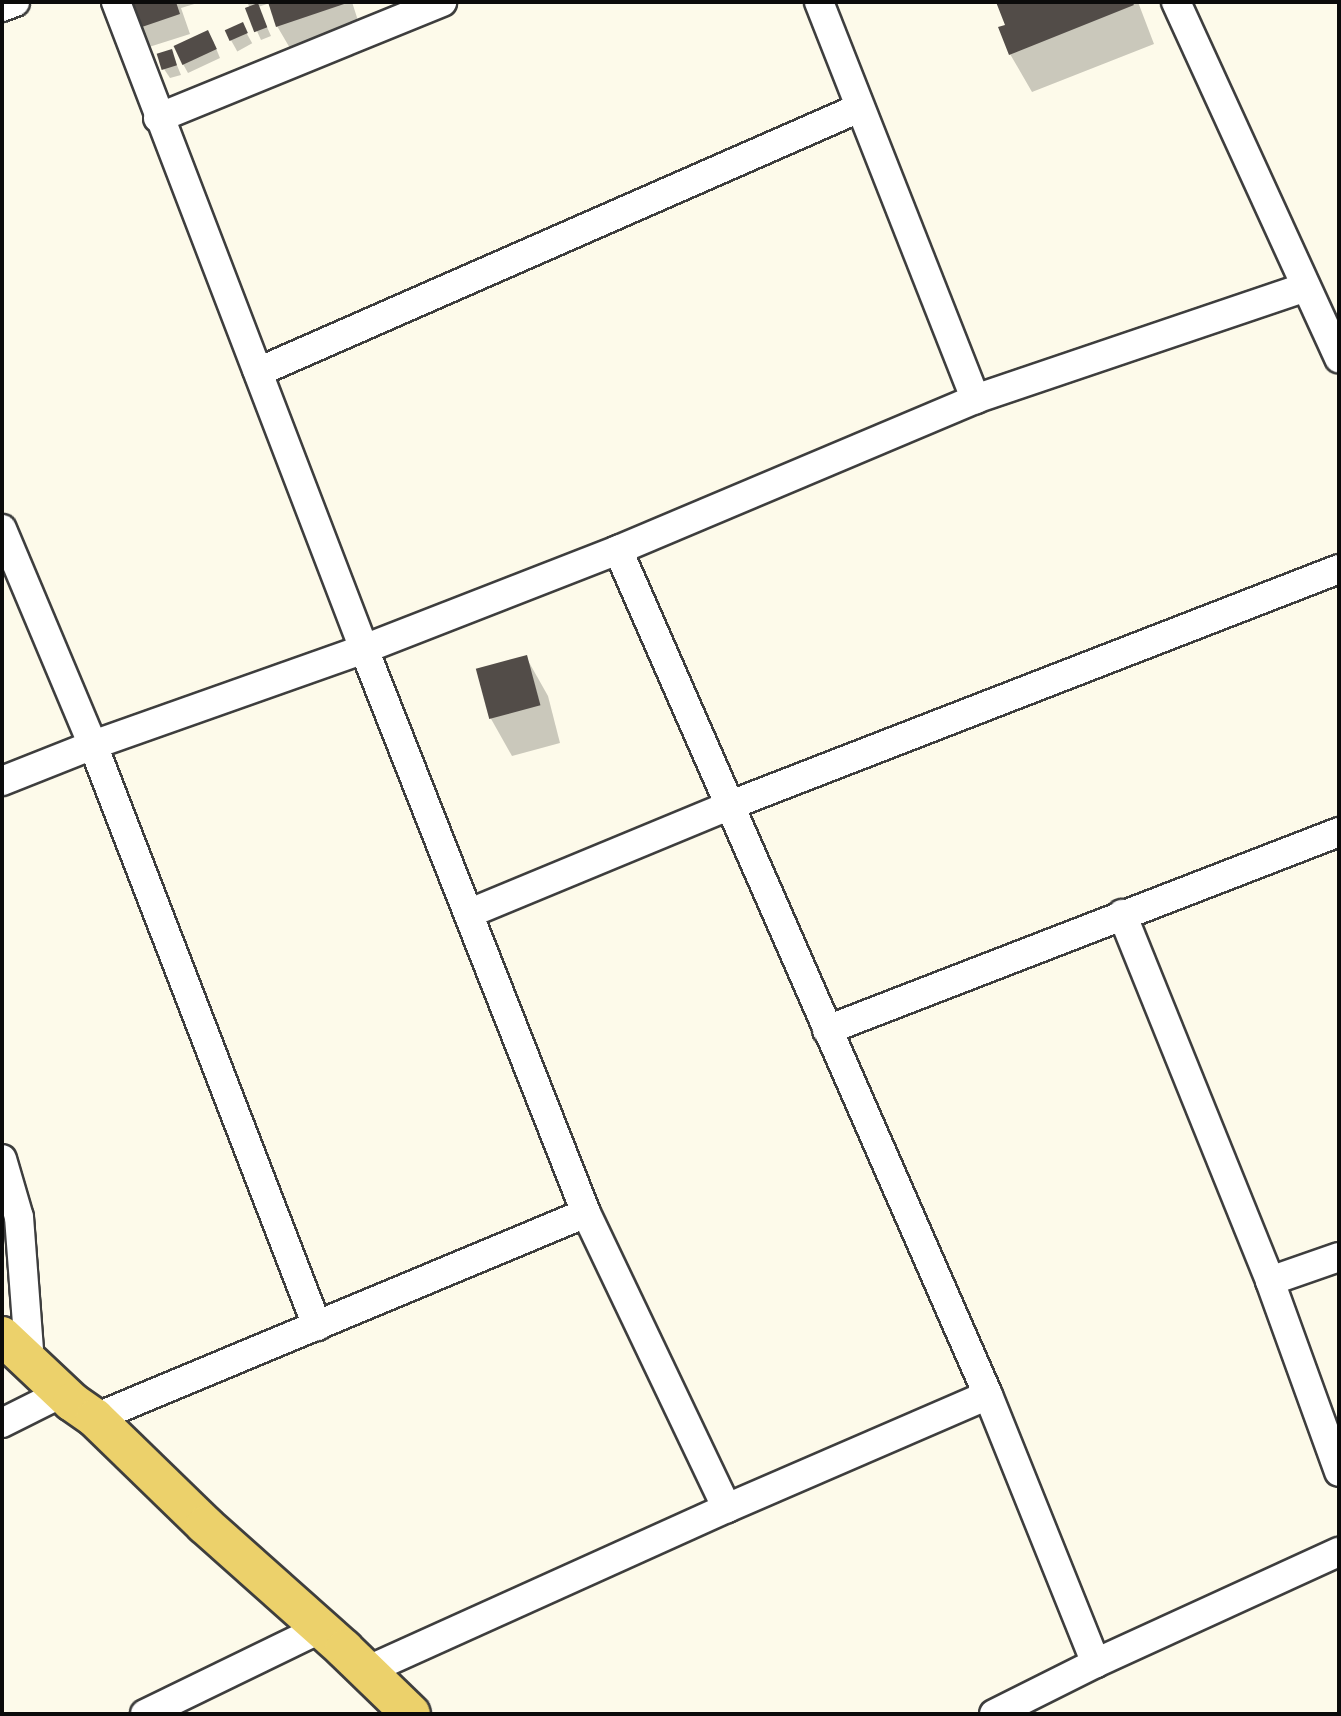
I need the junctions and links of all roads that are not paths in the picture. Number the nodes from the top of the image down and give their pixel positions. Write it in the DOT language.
graph roads {
  1 [pos="15,2"];
  2 [pos="116,2"];
  3 [pos="442,2"];
  4 [pos="820,2"];
  5 [pos="1176,2"];
  6 [pos="2,7"];
  7 [pos="859,108"];
  8 [pos="158,118"];
  9 [pos="1306,287"];
  10 [pos="1334,328"];
  11 [pos="1339,358"];
  12 [pos="258,372"];
  13 [pos="975,399"];
  14 [pos="2,529"];
  15 [pos="618,551"];
  16 [pos="1339,569"];
  17 [pos="363,649"];
  18 [pos="93,745"];
  19 [pos="2,781"];
  20 [pos="728,806"];
  21 [pos="1339,832"];
  22 [pos="470,913"];
  23 [pos="1122,914"];
  24 [pos="827,1030"];
  25 [pos="2,1159"];
  26 [pos="586,1213"];
  27 [pos="1339,1257"];
  28 [pos="1270,1281"];
  29 [pos="317,1326"];
  30 [pos="2,1336"];
  31 [pos="30,1362"];
  32 [pos="62,1393"];
  33 [pos="989,1395"];
  34 [pos="95,1418"];
  35 [pos="2,1423"];
  36 [pos="1339,1472"];
  37 [pos="727,1507"];
  38 [pos="1339,1552"];
  39 [pos="320,1629"];
  40 [pos="1096,1663"];
  41 [pos="366,1671"];
  42 [pos="145,1714"];
  43 [pos="411,1714"];
  44 [pos="994,1714"];
  1 -- 6 [label="street"];
  2 -- 8 [label="street"];
  3 -- 8 [label="street"];
  4 -- 7 [label="street"];
  5 -- 9 [label="street"];
  7 -- 12 [label="street"];
  7 -- 13 [label="street"];
  8 -- 12 [label="street"];
  9 -- 10 [label="street"];
  9 -- 13 [label="street"];
  10 -- 11 [label="street"];
  12 -- 17 [label="street"];
  13 -- 15 [label="street"];
  14 -- 18 [label="street"];
  15 -- 17 [label="street"];
  15 -- 20 [label="street"];
  16 -- 20 [label="street"];
  17 -- 18 [label="street"];
  17 -- 22 [label="street"];
  18 -- 19 [label="street"];
  18 -- 29 [label="street"];
  20 -- 22 [label="street"];
  20 -- 24 [label="street"];
  21 -- 23 [label="street"];
  22 -- 26 [label="street"];
  23 -- 24 [label="street"];
  23 -- 28 [label="street"];
  24 -- 33 [label="street"];
  25 -- 31 [label="street"];
  26 -- 29 [label="street"];
  26 -- 37 [label="street"];
  27 -- 28 [label="street"];
  28 -- 36 [label="street"];
  29 -- 34 [label="street"];
  30 -- 31 [label="main road"];
  31 -- 32 [label="main road"];
  32 -- 34 [label="main road"];
  32 -- 35 [label="street"];
  33 -- 37 [label="street"];
  33 -- 40 [label="street"];
  34 -- 39 [label="main road"];
  37 -- 41 [label="street"];
  38 -- 40 [label="street"];
  39 -- 41 [label="main road"];
  39 -- 42 [label="street"];
  40 -- 44 [label="street"];
  41 -- 43 [label="main road"];
}
